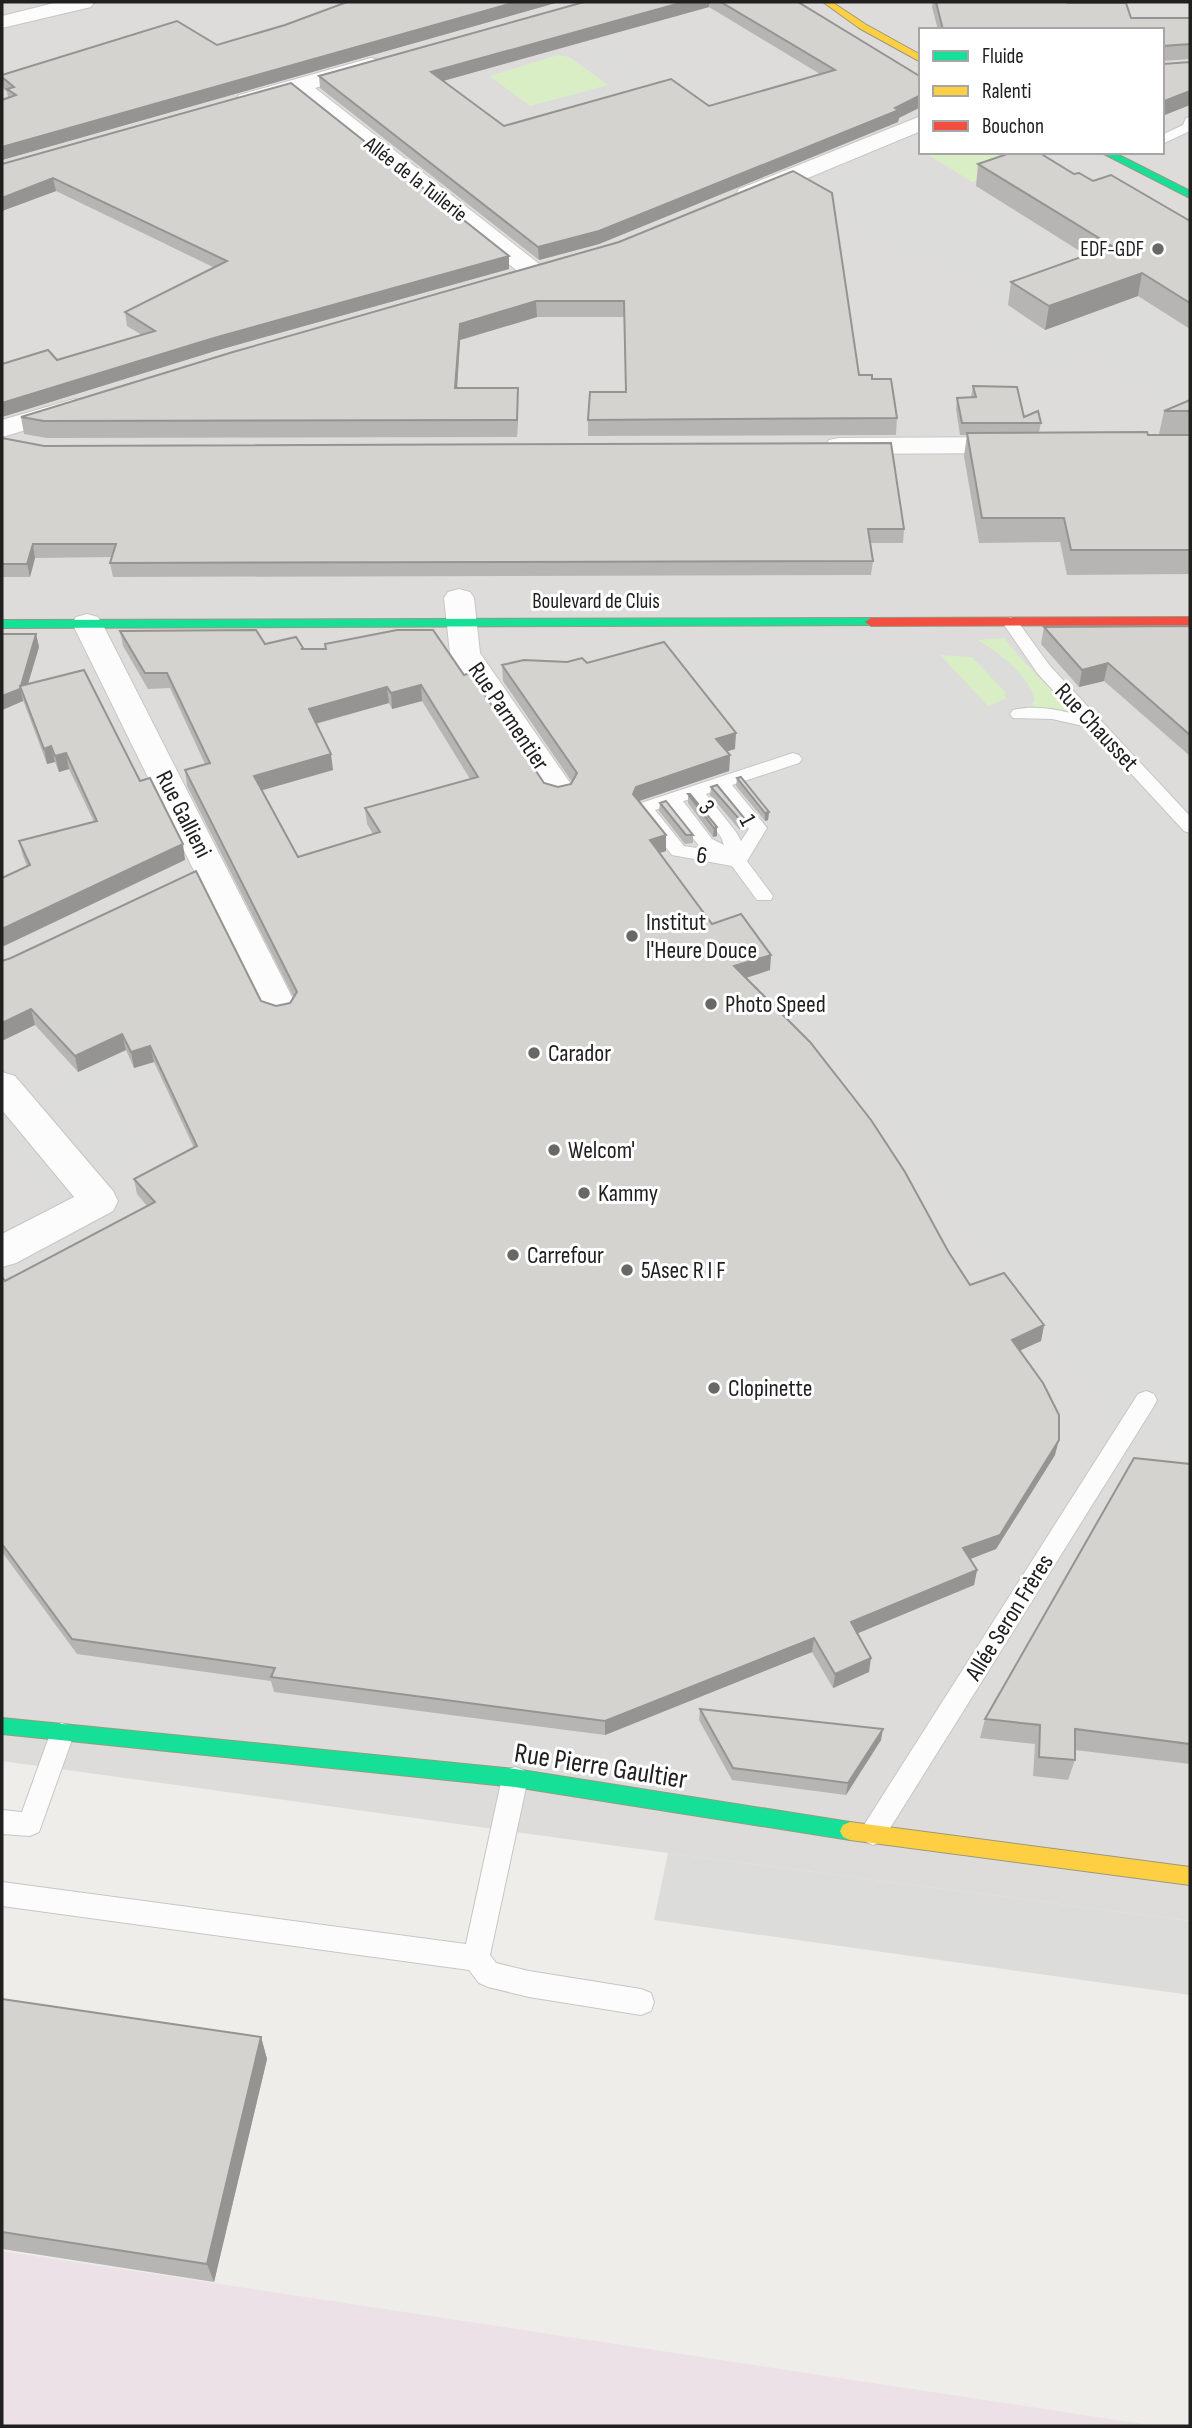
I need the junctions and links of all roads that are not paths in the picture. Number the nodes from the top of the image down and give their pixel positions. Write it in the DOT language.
graph roads {
  1 [pos="83,2"];
  2 [pos="827,2"];
  3 [pos="2,22"];
  4 [pos="394,58"];
  5 [pos="919,59"];
  6 [pos="298,86"];
  7 [pos="230,105"];
  8 [pos="1189,118"];
  9 [pos="919,124"];
  10 [pos="1164,139"];
  11 [pos="1119,154"];
  12 [pos="1190,195"];
  13 [pos="722,205"];
  14 [pos="559,265"];
  15 [pos="534,272"];
  16 [pos="508,279"];
  17 [pos="94,401"];
  18 [pos="2,429"];
  19 [pos="2,440"];
  20 [pos="1048,445"];
  21 [pos="813,446"];
  22 [pos="36,447"];
  23 [pos="459,604"];
  24 [pos="1190,621"];
  25 [pos="1010,622"];
  26 [pos="87,623"];
  27 [pos="2,624"];
  28 [pos="1019,714"];
  29 [pos="1093,723"];
  30 [pos="793,759"];
  31 [pos="707,787"];
  32 [pos="559,790"];
  33 [pos="658,803"];
  34 [pos="1190,827"];
  35 [pos="738,861"];
  36 [pos="764,896"];
  37 [pos="279,1007"];
  38 [pos="2,1085"];
  39 [pos="2,1252"];
  40 [pos="1146,1399"];
  41 [pos="2,1726"];
  42 [pos="62,1734"];
  43 [pos="515,1778"];
  44 [pos="2,1822"];
  45 [pos="873,1833"];
  46 [pos="1190,1876"];
  47 [pos="2,1894"];
  48 [pos="476,1958"];
  49 [pos="641,2002"];
  1 -- 3 [label="street"];
  2 -- 5 [label="main road"];
  4 -- 6 [label="street"];
  6 -- 7 [label="street"];
  6 -- 15 [label="street, Allée de la Tuilerie"];
  8 -- 10 [label="lane"];
  9 -- 13 [label="street"];
  11 -- 12 [label="main road"];
  14 -- 15 [label="street"];
  15 -- 16 [label="street"];
  17 -- 18 [label="street"];
  19 -- 22 [label="street"];
  20 -- 21 [label="street"];
  23 -- 25 [label="main road, Boulevard de Cluis"];
  23 -- 26 [label="main road, Boulevard de Cluis"];
  23 -- 32 [label="street, Rue Parmentier"];
  24 -- 25 [label="main road, Boulevard de Cluis"];
  25 -- 29 [label="lane, Rue Chausset"];
  26 -- 27 [label="main road, Boulevard de Cluis"];
  26 -- 37 [label="street, Rue Gallieni"];
  28 -- 29 [label="lane"];
  29 -- 34 [label="lane, Rue Chausset"];
  30 -- 31 [label="lane"];
  31 -- 33 [label="lane"];
  31 -- 35 [label="lane, 3"];
  31 -- 35 [label="lane, 1"];
  33 -- 35 [label="lane"];
  33 -- 35 [label="lane, 6"];
  35 -- 36 [label="lane"];
  38 -- 39 [label="street"];
  40 -- 45 [label="lane, Allée Seron Frères"];
  41 -- 42 [label="main road, Rue Pierre Gaultier"];
  42 -- 43 [label="main road, Rue Pierre Gaultier"];
  42 -- 44 [label="lane"];
  43 -- 45 [label="main road, Rue Pierre Gaultier"];
  43 -- 48 [label="lane"];
  45 -- 46 [label="main road, Rue Pierre Gaultier"];
  47 -- 48 [label="lane"];
  48 -- 49 [label="lane"];
}
